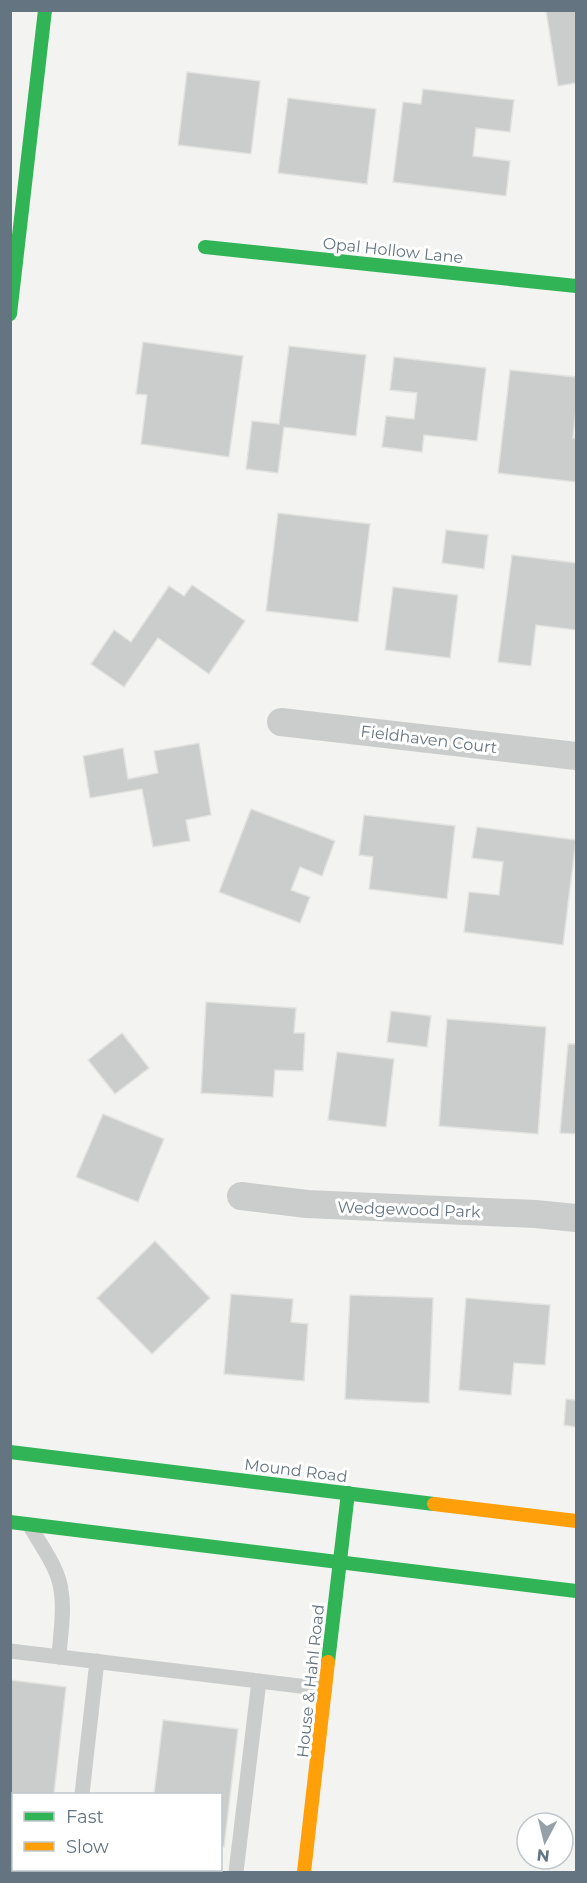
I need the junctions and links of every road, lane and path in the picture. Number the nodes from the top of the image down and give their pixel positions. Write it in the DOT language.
graph roads {
  1 [pos="45,10"];
  2 [pos="10,150"];
  3 [pos="29,152"];
  4 [pos="205,247"];
  5 [pos="576,286"];
  6 [pos="10,314"];
  7 [pos="281,722"];
  8 [pos="576,756"];
  9 [pos="241,1196"];
  10 [pos="576,1218"];
  11 [pos="10,1452"];
  12 [pos="348,1493"];
  13 [pos="576,1521"];
  14 [pos="10,1522"];
  15 [pos="28,1524"];
  16 [pos="340,1561"];
  17 [pos="576,1591"];
  18 [pos="10,1651"];
  19 [pos="59,1657"];
  20 [pos="97,1661"];
  21 [pos="259,1681"];
  22 [pos="325,1689"];
  23 [pos="82,1793"];
  24 [pos="237,1872"];
  25 [pos="304,1872"];
  1 -- 3 [label="street"];
  2 -- 3 [label="street"];
  3 -- 6 [label="street"];
  4 -- 5 [label="street, Opal Hollow Lane"];
  7 -- 8 [label="street, Fieldhaven Court"];
  9 -- 10 [label="street, Wedgewood Park"];
  11 -- 12 [label="street, Mound Road"];
  12 -- 13 [label="street, Mound Road"];
  12 -- 16 [label="street, House & Hahl Road"];
  14 -- 15 [label="street"];
  15 -- 16 [label="street"];
  15 -- 19 [label="lane"];
  16 -- 17 [label="street"];
  16 -- 22 [label="street, House & Hahl Road"];
  18 -- 19 [label="lane"];
  19 -- 20 [label="lane"];
  20 -- 21 [label="lane"];
  20 -- 23 [label="lane"];
  21 -- 22 [label="lane"];
  21 -- 24 [label="lane"];
  22 -- 25 [label="street, House & Hahl Road"];
}
